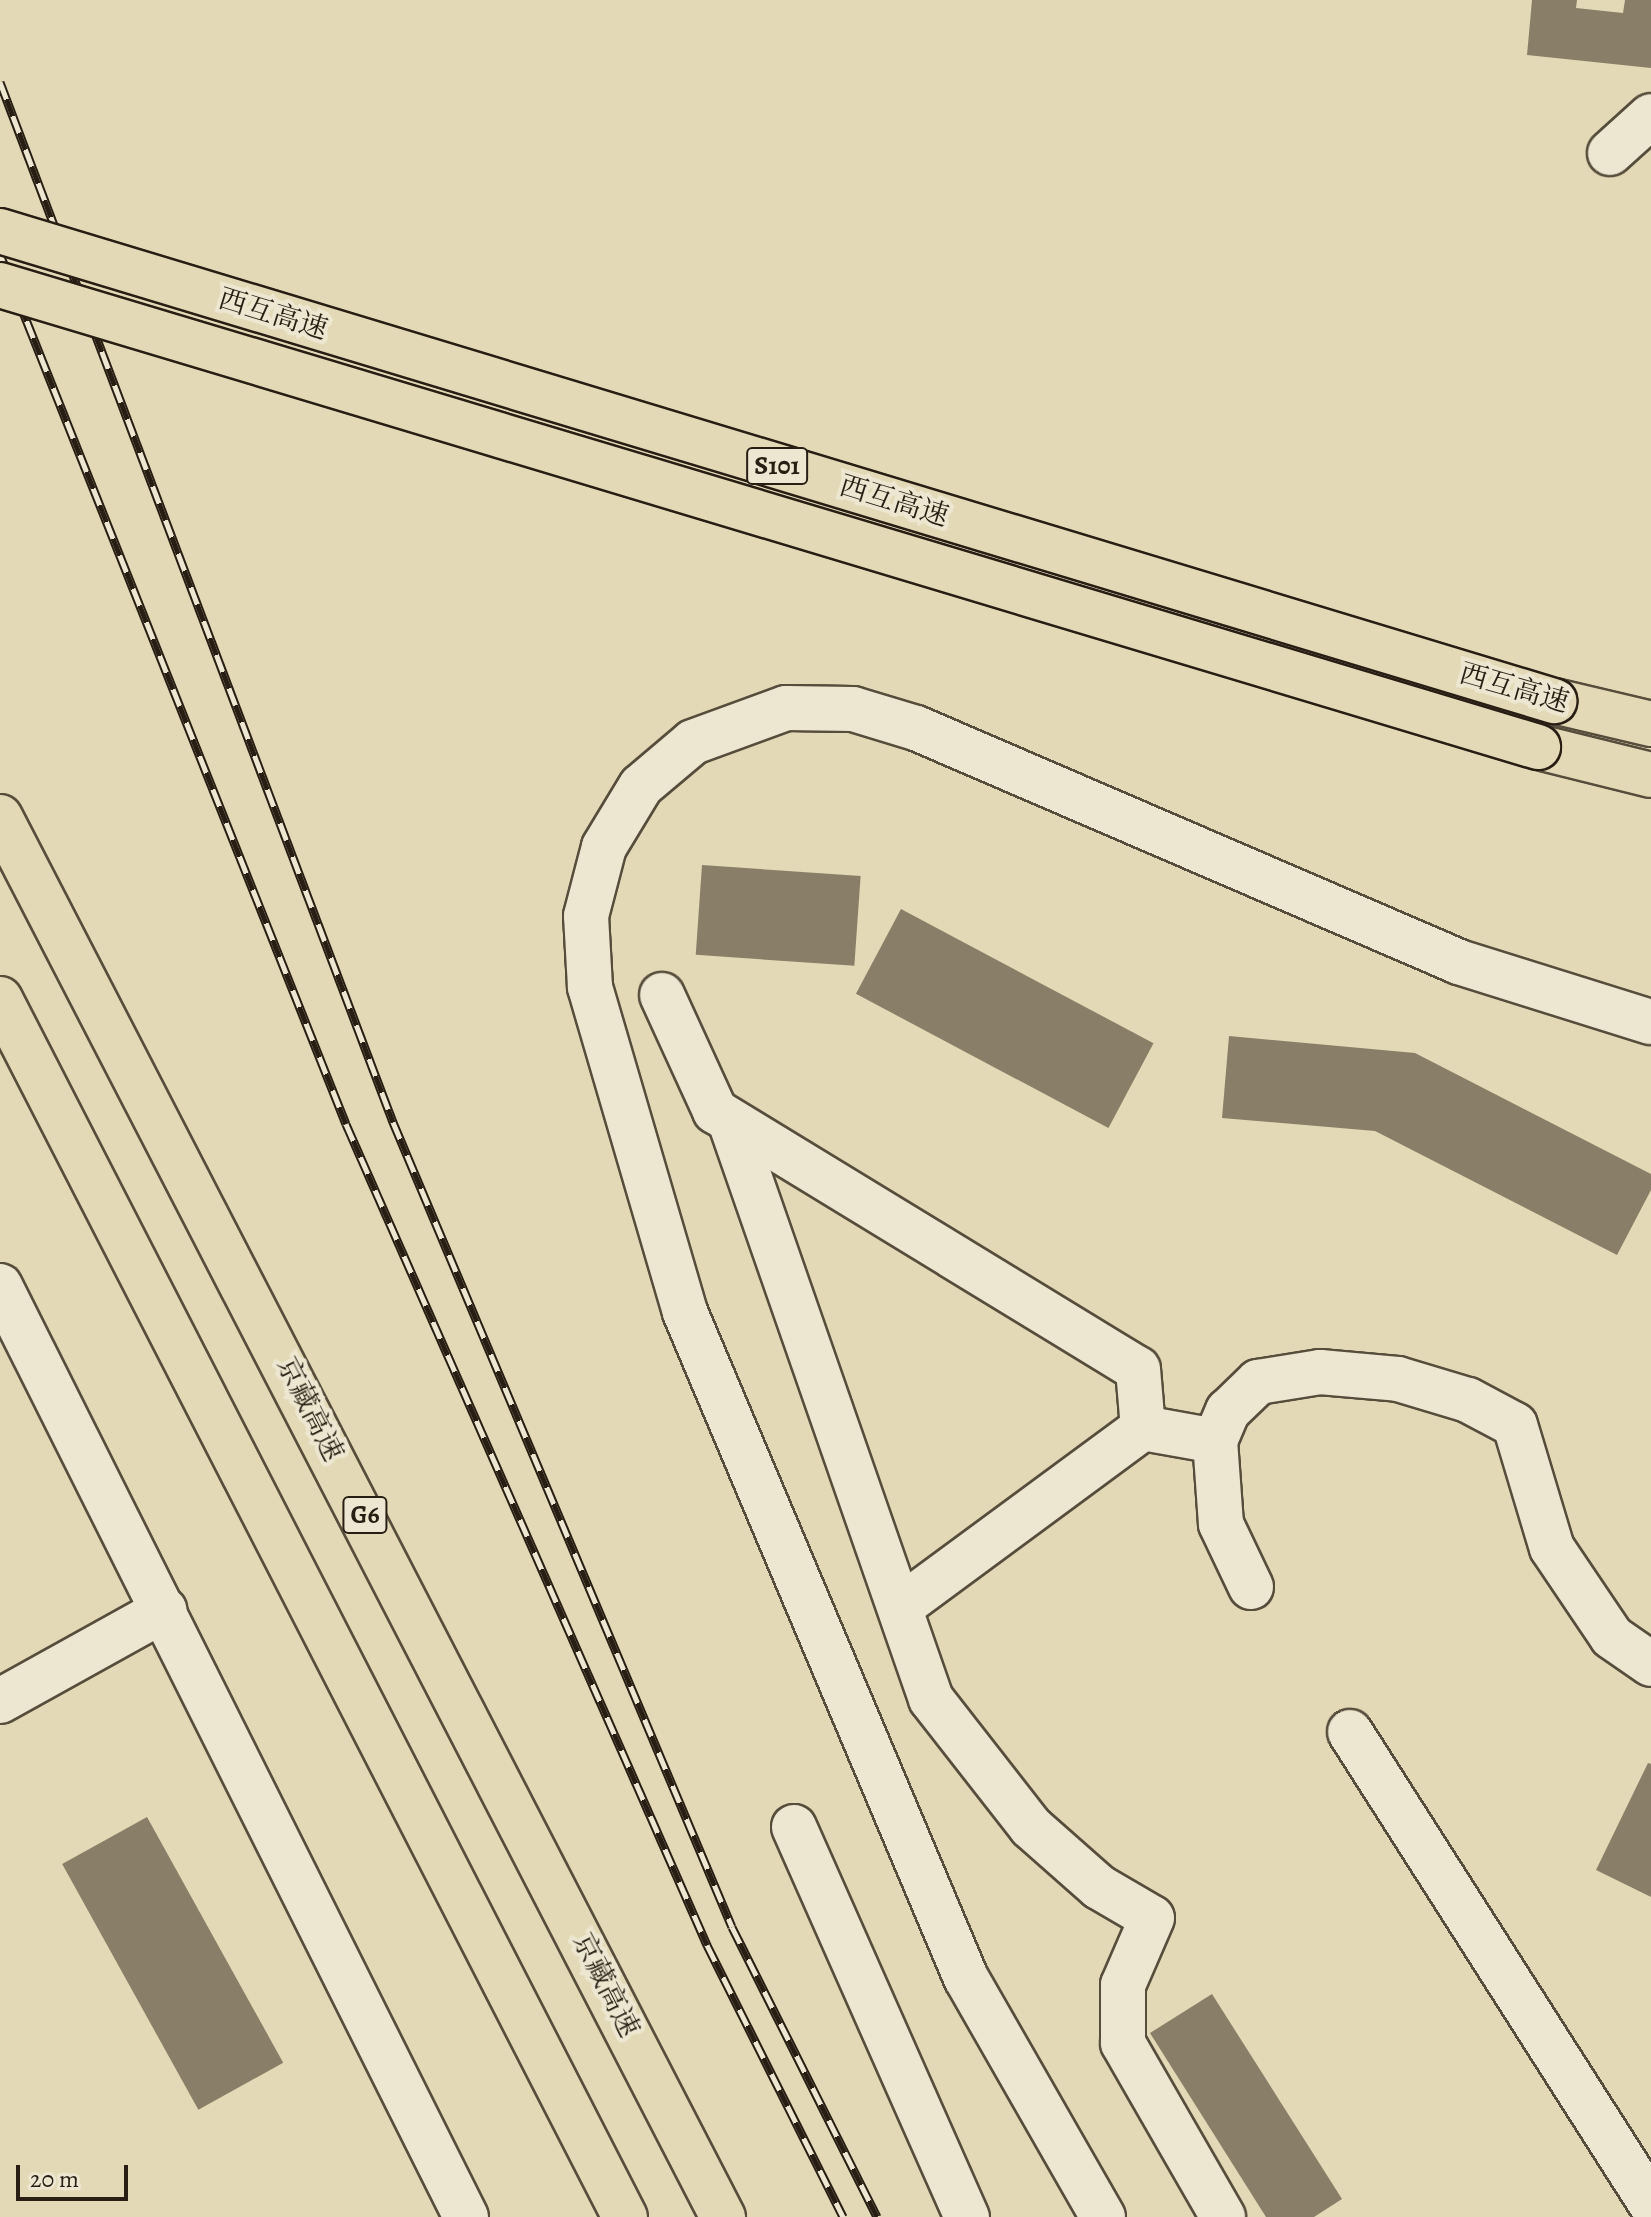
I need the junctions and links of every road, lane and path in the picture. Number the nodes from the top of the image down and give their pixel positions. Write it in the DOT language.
graph roads {
  1 [pos="1651,116"];
  2 [pos="1610,153"];
  3 [pos="0,231"];
  4 [pos="0,285"];
  5 [pos="1651,724"];
  6 [pos="1651,775"];
  7 [pos="0,817"];
  8 [pos="662,995"];
  9 [pos="0,999"];
  10 [pos="1651,1022"];
  11 [pos="730,1121"];
  12 [pos="0,1286"];
  13 [pos="1143,1428"];
  14 [pos="1215,1441"];
  15 [pos="1251,1587"];
  16 [pos="903,1605"];
  17 [pos="164,1610"];
  18 [pos="1651,1664"];
  19 [pos="0,1701"];
  20 [pos="1350,1732"];
  21 [pos="794,1827"];
  22 [pos="1651,2204"];
  23 [pos="466,2217"];
  24 [pos="625,2217"];
  25 [pos="723,2217"];
  26 [pos="967,2217"];
  27 [pos="1103,2217"];
  28 [pos="1223,2217"];
  1 -- 2 [label="street"];
  3 -- 5 [label="highway, 西互高速 / S101, bridge"];
  4 -- 6 [label="highway, 西互高速 / S101, bridge"];
  7 -- 25 [label="highway, 京藏高速 / G6"];
  8 -- 11 [label="street"];
  9 -- 24 [label="highway"];
  10 -- 27 [label="street"];
  11 -- 13 [label="street"];
  11 -- 16 [label="street"];
  12 -- 17 [label="street"];
  13 -- 14 [label="street"];
  13 -- 16 [label="street"];
  14 -- 15 [label="street"];
  14 -- 18 [label="street"];
  16 -- 28 [label="street"];
  17 -- 19 [label="street"];
  17 -- 23 [label="street"];
  20 -- 22 [label="street"];
  21 -- 26 [label="street"];
}
